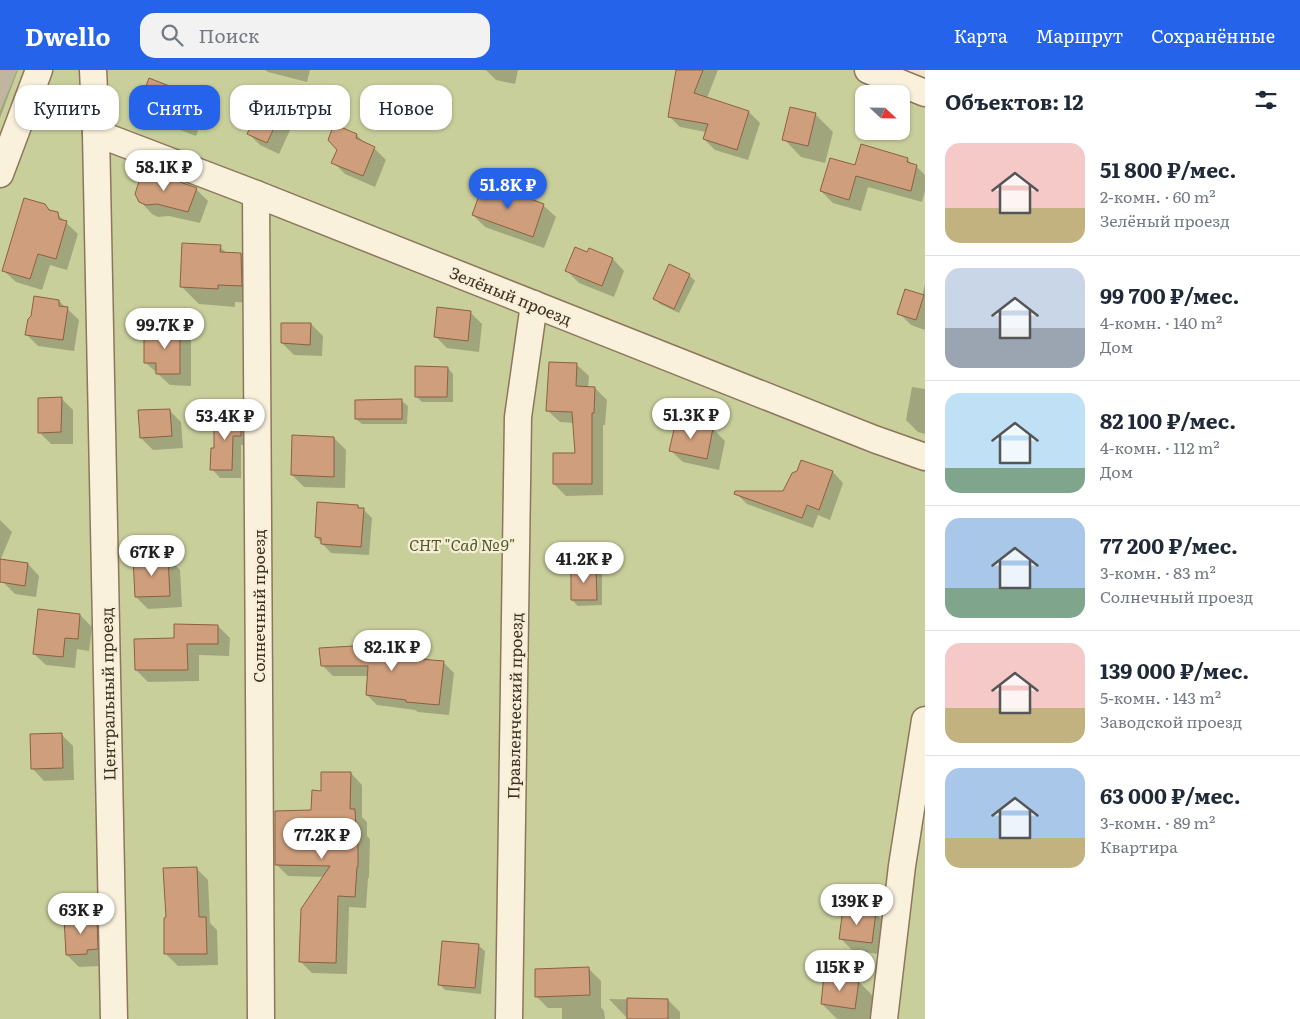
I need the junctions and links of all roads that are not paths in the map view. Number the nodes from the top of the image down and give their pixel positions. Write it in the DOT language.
graph roads {
  1 [pos="39,70"];
  2 [pos="93,70"];
  3 [pos="868,70"];
  4 [pos="925,93"];
  5 [pos="96,133"];
  6 [pos="0,174"];
  7 [pos="256,194"];
  8 [pos="534,304"];
  9 [pos="925,457"];
  10 [pos="925,720"];
  11 [pos="114,1019"];
  12 [pos="261,1019"];
  13 [pos="509,1019"];
  14 [pos="884,1019"];
  1 -- 6 [label="street"];
  2 -- 5 [label="street, Центральный проезд"];
  3 -- 4 [label="street"];
  5 -- 7 [label="street, Зелёный проезд"];
  5 -- 11 [label="street, Центральный проезд"];
  7 -- 8 [label="street, Зелёный проезд"];
  7 -- 12 [label="street, Солнечный проезд"];
  8 -- 9 [label="street, Зелёный проезд"];
  8 -- 13 [label="street, Правленческий проезд"];
  10 -- 14 [label="street"];
}
